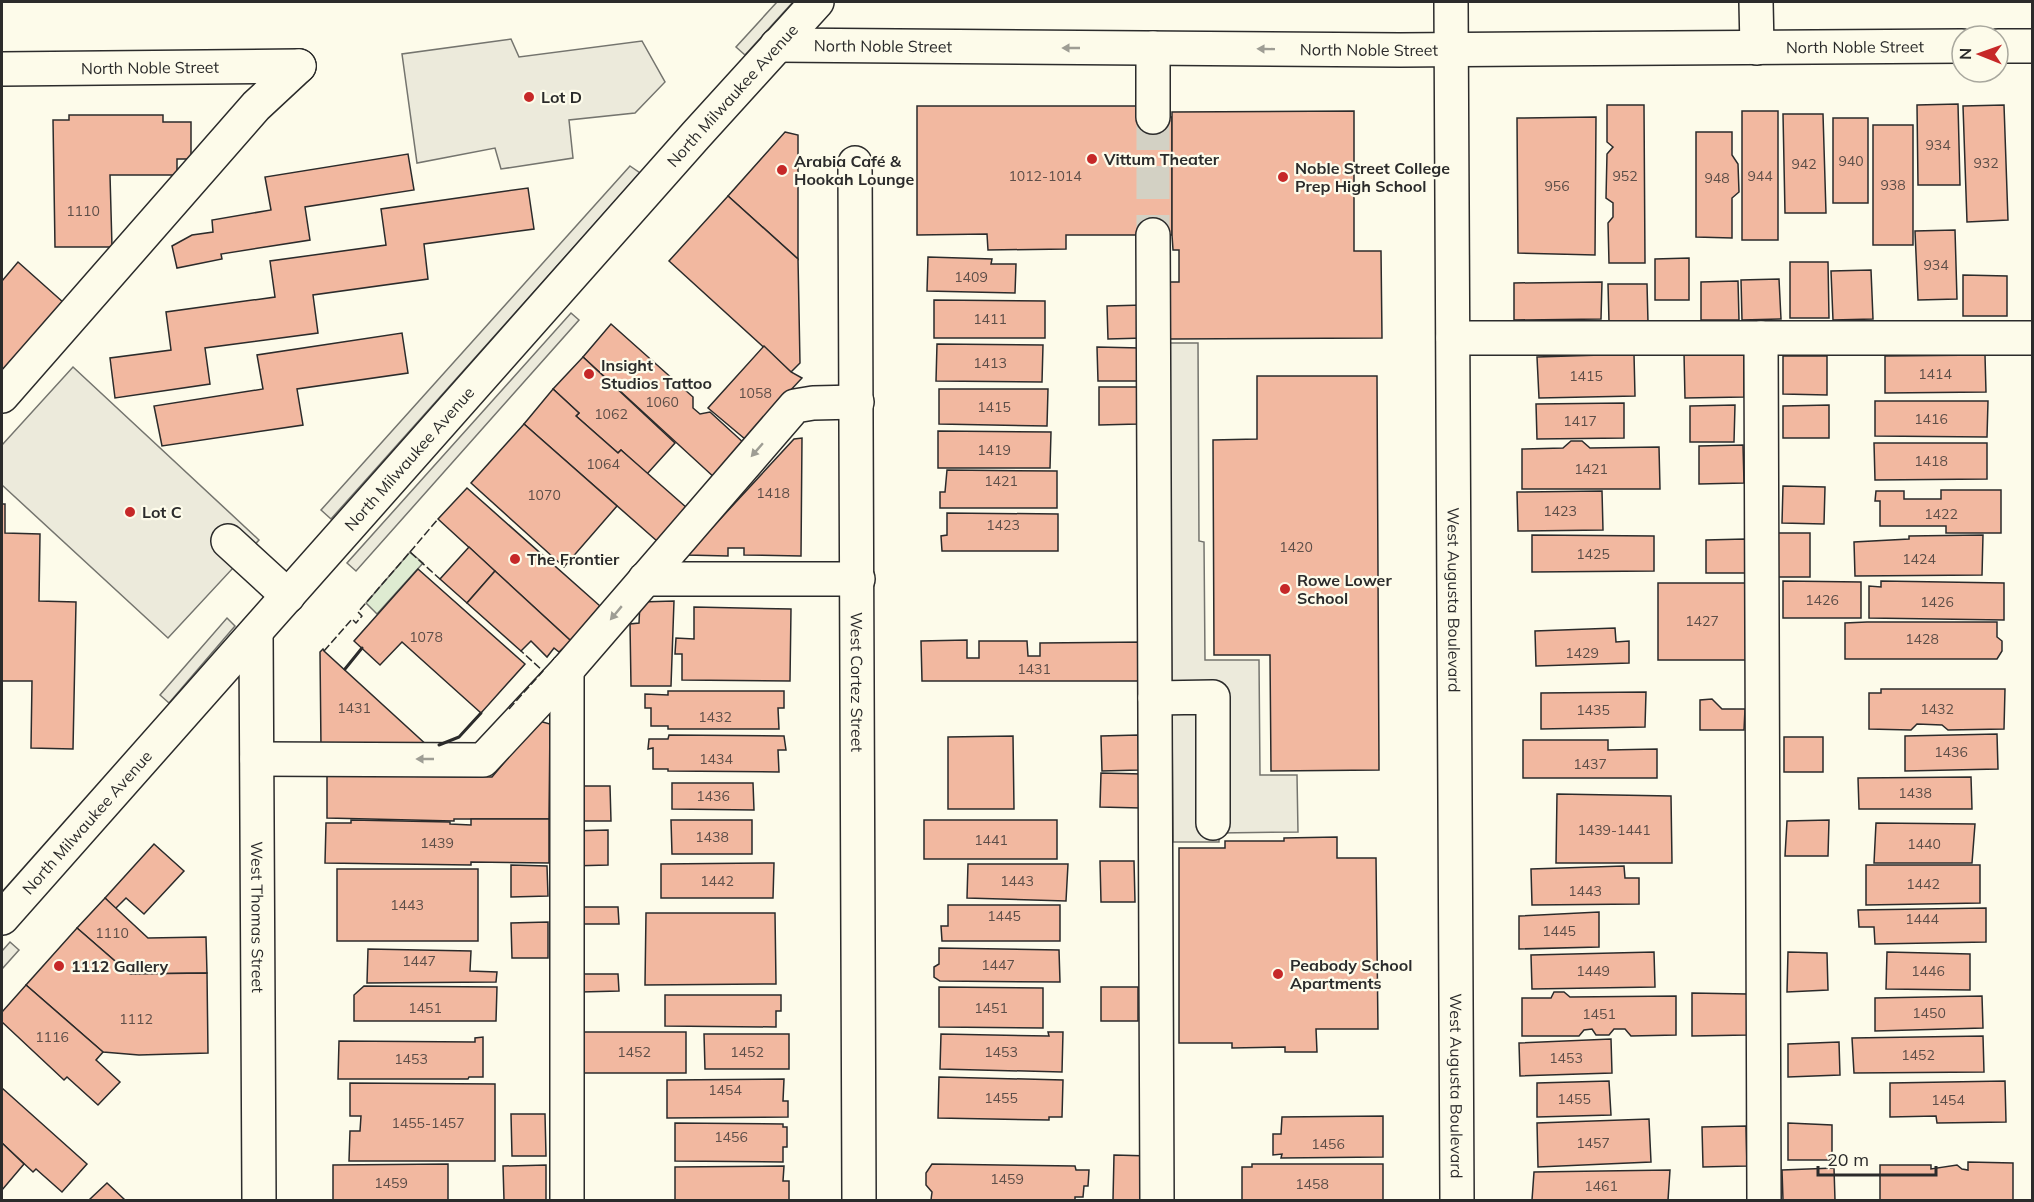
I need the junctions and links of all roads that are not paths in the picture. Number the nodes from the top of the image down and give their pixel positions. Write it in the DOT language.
graph roads {
  1 [pos="817,2"];
  2 [pos="1451,2"];
  3 [pos="1756,2"];
  4 [pos="777,45"];
  5 [pos="1950,46"];
  6 [pos="2010,46"];
  7 [pos="2032,46"];
  8 [pos="1153,48"];
  9 [pos="1757,48"];
  10 [pos="1451,50"];
  11 [pos="2,69"];
  12 [pos="1153,117"];
  13 [pos="855,164"];
  14 [pos="1153,235"];
  15 [pos="1452,338"];
  16 [pos="1761,338"];
  17 [pos="2032,338"];
  18 [pos="2,396"];
  19 [pos="856,402"];
  20 [pos="228,541"];
  21 [pos="645,579"];
  22 [pos="858,579"];
  23 [pos="288,596"];
  24 [pos="256,632"];
  25 [pos="567,670"];
  26 [pos="1155,698"];
  27 [pos="257,759"];
  28 [pos="1213,823"];
  29 [pos="2,918"];
  30 [pos="259,1200"];
  31 [pos="567,1200"];
  32 [pos="860,1200"];
  33 [pos="1157,1200"];
  34 [pos="1457,1200"];
  35 [pos="1764,1200"];
  1 -- 4 [label="street, North Milwaukee Avenue"];
  2 -- 10 [label="street, West Augusta Boulevard"];
  3 -- 9 [label="street"];
  8 -- 4 [label="street, North Noble Street, one-way"];
  4 -- 23 [label="street, North Milwaukee Avenue"];
  5 -- 9 [label="street, North Noble Street"];
  6 -- 7 [label="street"];
  10 -- 8 [label="street, North Noble Street, one-way"];
  8 -- 12 [label="street"];
  9 -- 10 [label="street, North Noble Street"];
  10 -- 15 [label="street, West Augusta Boulevard"];
  11 -- 18 [label="street, North Noble Street"];
  13 -- 19 [label="street, West Cortez Street"];
  14 -- 26 [label="street"];
  15 -- 16 [label="street"];
  15 -- 34 [label="street, West Augusta Boulevard"];
  16 -- 17 [label="street"];
  16 -- 35 [label="street"];
  19 -- 21 [label="street, one-way"];
  19 -- 22 [label="street, West Cortez Street"];
  20 -- 23 [label="street"];
  21 -- 22 [label="street"];
  21 -- 25 [label="street, one-way"];
  22 -- 32 [label="street, West Cortez Street"];
  23 -- 24 [label="street, North Milwaukee Avenue"];
  24 -- 27 [label="street, West Thomas Street"];
  24 -- 29 [label="street, North Milwaukee Avenue"];
  25 -- 27 [label="street, one-way"];
  25 -- 31 [label="street"];
  26 -- 28 [label="street"];
  26 -- 33 [label="street"];
  27 -- 30 [label="street, West Thomas Street"];
}
